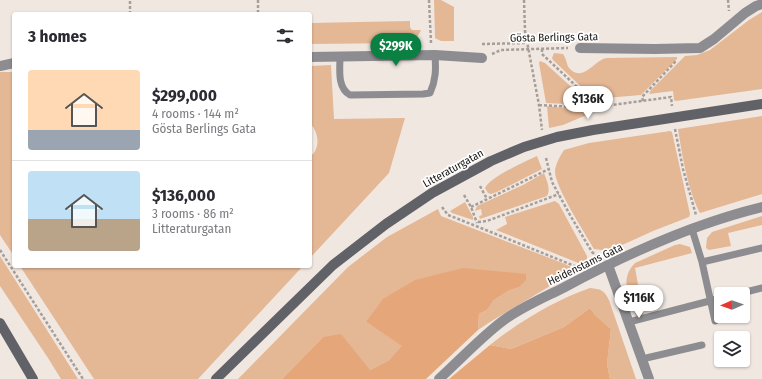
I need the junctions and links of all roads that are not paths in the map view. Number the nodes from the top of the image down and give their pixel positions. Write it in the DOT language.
graph roads {
  1 [pos="762,4"];
  2 [pos="580,48"];
  3 [pos="435,55"];
  4 [pos="340,56"];
  5 [pos="312,57"];
  6 [pos="482,58"];
  7 [pos="12,63"];
  8 [pos="0,66"];
  9 [pos="762,104"];
  10 [pos="762,207"];
  11 [pos="695,227"];
  12 [pos="762,248"];
  13 [pos="702,262"];
  14 [pos="608,265"];
  15 [pos="762,288"];
  16 [pos="750,291"];
  17 [pos="714,300"];
  18 [pos="710,301"];
  19 [pos="714,317"];
  20 [pos="629,322"];
  21 [pos="0,323"];
  22 [pos="702,345"];
  23 [pos="642,359"];
  24 [pos="33,379"];
  25 [pos="216,379"];
  26 [pos="439,379"];
  27 [pos="649,379"];
  1 -- 2 [label="street, Gösta Berlings Gata"];
  3 -- 4 [label="street"];
  3 -- 4 [label="lane"];
  3 -- 6 [label="street"];
  4 -- 5 [label="street"];
  7 -- 8 [label="street"];
  9 -- 25 [label="street, Litteraturgatan"];
  10 -- 11 [label="street, Heidenstams Gata"];
  11 -- 13 [label="lane"];
  11 -- 14 [label="street, Heidenstams Gata"];
  12 -- 13 [label="lane"];
  13 -- 18 [label="lane"];
  14 -- 20 [label="street"];
  14 -- 26 [label="street, Heidenstams Gata"];
  15 -- 16 [label="lane"];
  17 -- 18 [label="lane"];
  18 -- 19 [label="lane"];
  18 -- 20 [label="lane"];
  20 -- 23 [label="street"];
  21 -- 24 [label="street"];
  22 -- 23 [label="lane"];
  23 -- 27 [label="street"];
}
